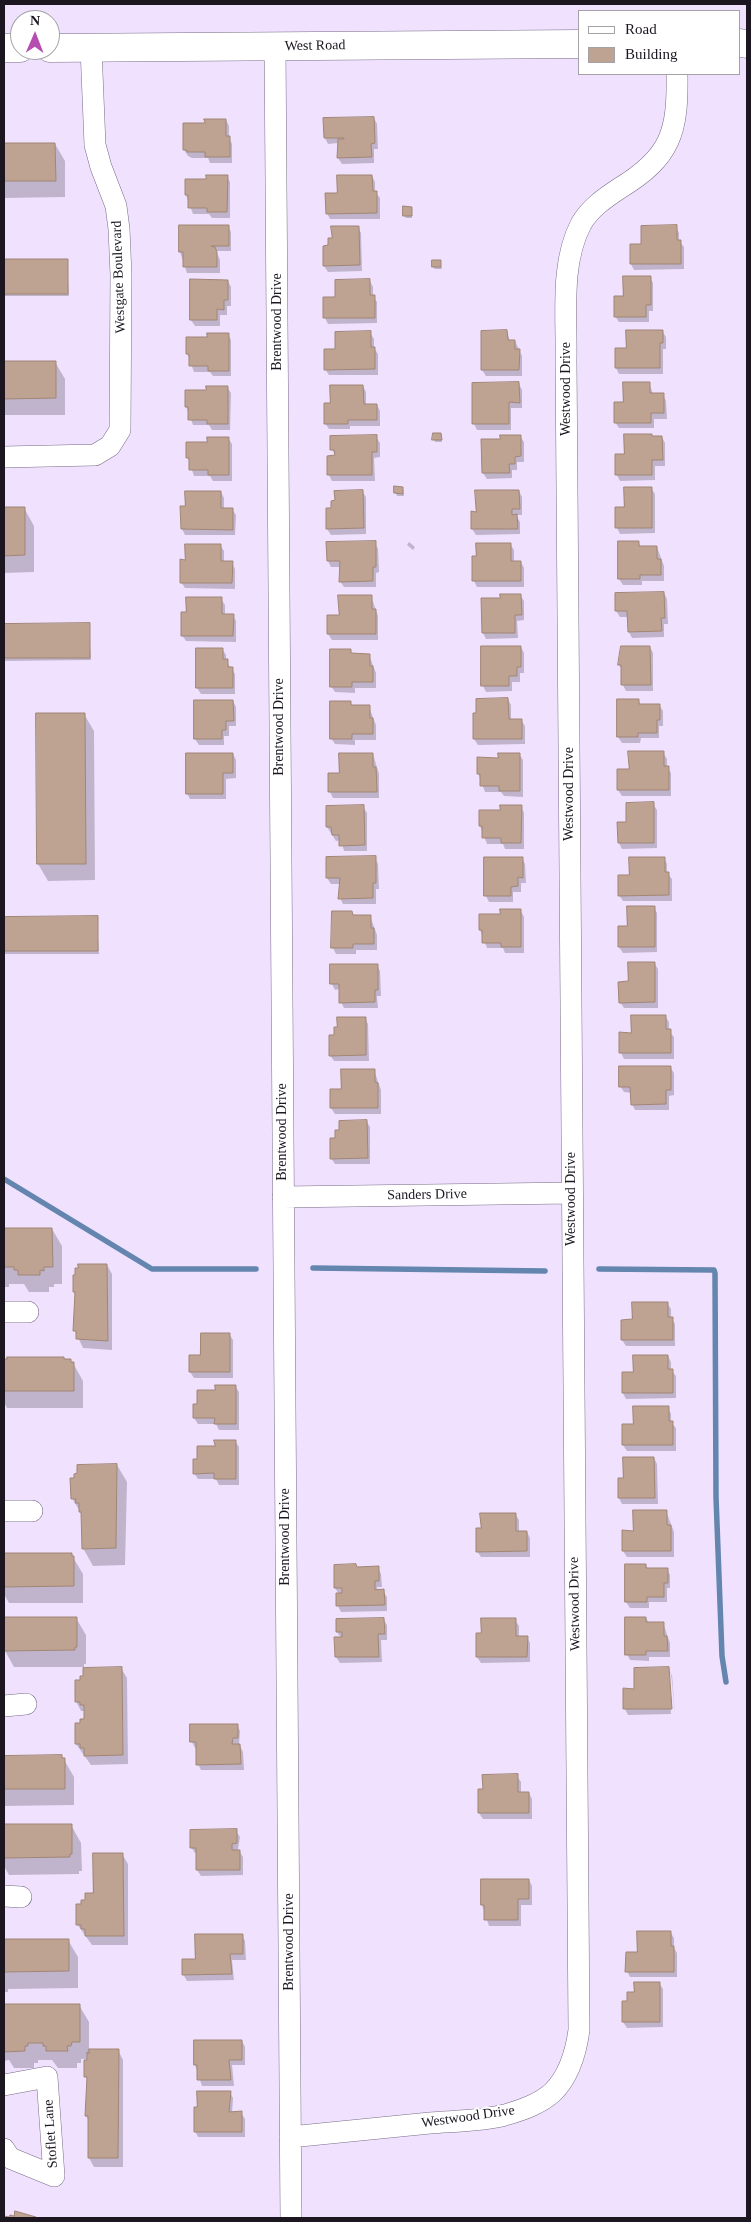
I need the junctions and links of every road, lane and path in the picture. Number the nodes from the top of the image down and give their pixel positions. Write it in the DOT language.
graph roads {
  1 [pos="578,44"];
  2 [pos="275,46"];
  3 [pos="60,48"];
  4 [pos="91,48"];
  5 [pos="678,75"];
  6 [pos="4,457"];
  7 [pos="571,1193"];
  8 [pos="283,1197"];
  9 [pos="4,1312"];
  10 [pos="28,1312"];
  11 [pos="4,1511"];
  12 [pos="32,1511"];
  13 [pos="26,1704"];
  14 [pos="4,1706"];
  15 [pos="4,2085"];
  16 [pos="290,2137"];
  17 [pos="4,2149"];
  18 [pos="291,2218"];
  1 -- 2 [label="main road, West Road"];
  2 -- 4 [label="main road, West Road"];
  2 -- 8 [label="street, Brentwood Drive"];
  3 -- 4 [label="main road, West Road"];
  4 -- 6 [label="street, Westgate Boulevard"];
  5 -- 7 [label="street, Westwood Drive"];
  7 -- 8 [label="street, Sanders Drive"];
  7 -- 16 [label="street, Westwood Drive"];
  8 -- 16 [label="street, Brentwood Drive"];
  9 -- 10 [label="street"];
  11 -- 12 [label="street"];
  13 -- 14 [label="street"];
  15 -- 17 [label="street, Stoflet Lane"];
  16 -- 18 [label="street, Brentwood Drive"];
}
